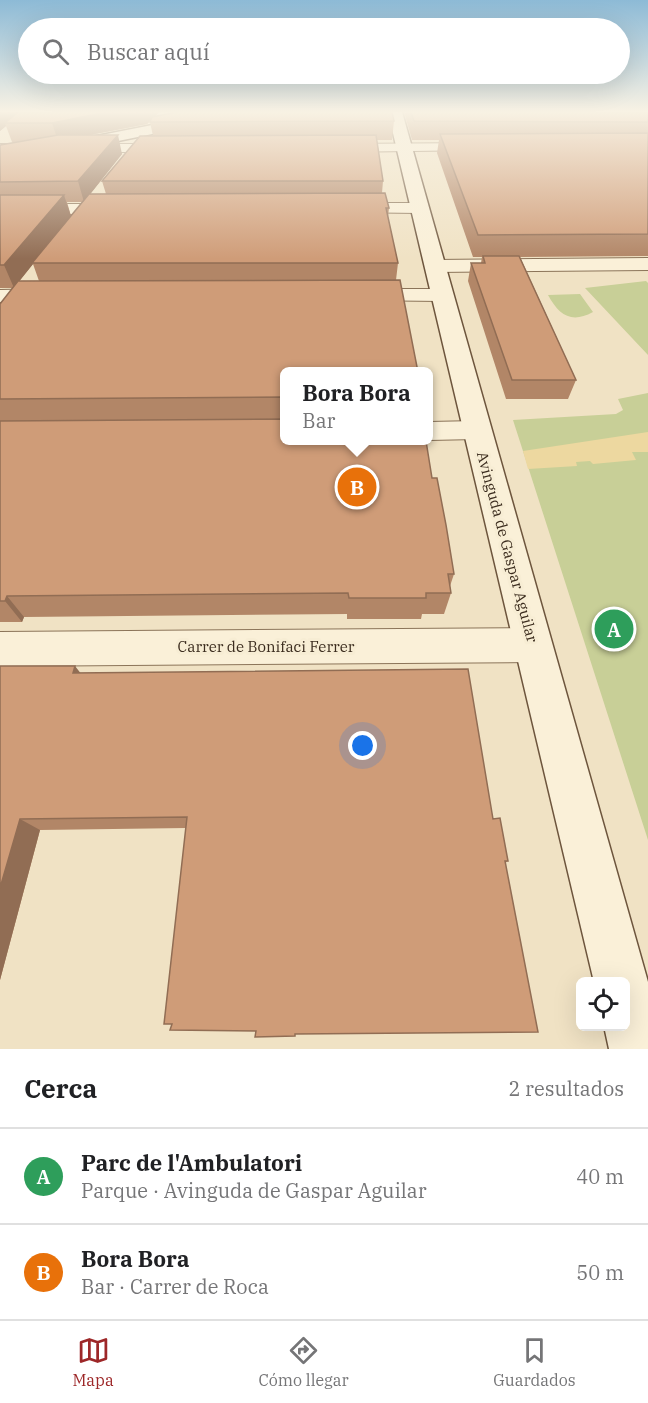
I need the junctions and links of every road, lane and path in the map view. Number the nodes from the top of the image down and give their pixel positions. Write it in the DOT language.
graph roads {
  1 [pos="127,161"];
  2 [pos="407,161"];
  3 [pos="122,169"];
  4 [pos="103,193"];
  5 [pos="90,208"];
  6 [pos="133,208"];
  7 [pos="323,208"];
  8 [pos="419,208"];
  9 [pos="0,209"];
  10 [pos="77,225"];
  11 [pos="648,264"];
  12 [pos="38,275"];
  13 [pos="438,280"];
  14 [pos="67,295"];
  15 [pos="340,295"];
  16 [pos="9,302"];
  17 [pos="477,430"];
  18 [pos="433,431"];
  19 [pos="533,645"];
  20 [pos="0,649"];
  21 [pos="620,977"];
  22 [pos="630,1016"];
  23 [pos="638,1049"];
  1 -- 3 [label="street"];
  2 -- 8 [label="main road, Avinguda de Gaspar Aguilar"];
  4 -- 5 [label="street"];
  5 -- 6 [label="street"];
  5 -- 9 [label="street"];
  5 -- 10 [label="street"];
  7 -- 8 [label="street"];
  8 -- 13 [label="main road, Avinguda de Gaspar Aguilar"];
  11 -- 13 [label="street"];
  12 -- 16 [label="street"];
  13 -- 15 [label="street"];
  13 -- 17 [label="main road, Avinguda de Gaspar Aguilar"];
  14 -- 16 [label="street"];
  17 -- 18 [label="street"];
  17 -- 19 [label="main road, Avinguda de Gaspar Aguilar"];
  19 -- 20 [label="street, Carrer de Bonifaci Ferrer"];
  19 -- 21 [label="main road, Avinguda de Gaspar Aguilar"];
  22 -- 23 [label="main road"];
}
